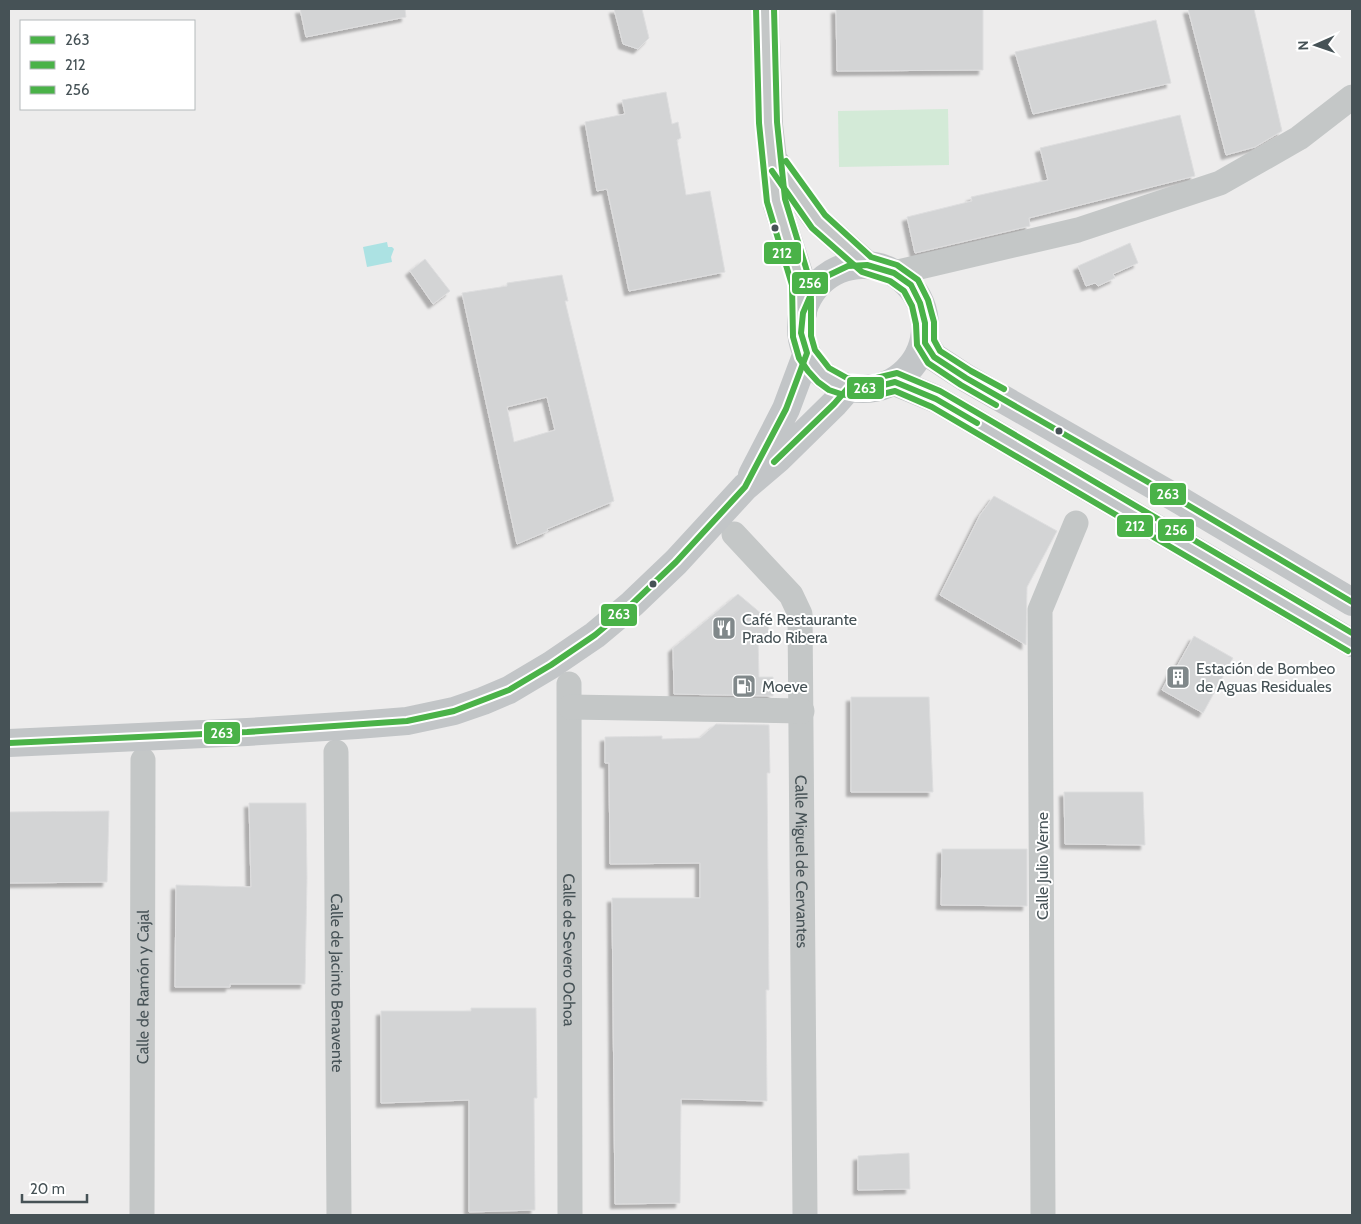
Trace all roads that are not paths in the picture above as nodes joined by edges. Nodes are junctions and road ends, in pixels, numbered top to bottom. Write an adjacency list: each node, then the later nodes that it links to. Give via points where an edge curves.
1 (764, 9): 3 (street, via 768,125)
2 (1352, 97): 5 (street, via 1299,138 1220,183 1078,230)
3 (773, 159): 4 (street, via 818,221); 6 (street, via 777,205 802,283)
4 (867, 265): 5 (main road); 6 (main road, via 848,266 827,276 812,292)
5 (894, 273): 7 (main road, via 911,285 920,304)
6 (802, 313): 8 (main road, via 801,333)
7 (925, 343): 9 (main road, via 914,366); 14 (main road, via 934,356 966,378)
8 (806, 353): 10 (main road, via 820,372); 11 (main road, via 786,409)
9 (895, 382): 10 (main road, via 866,390); 15 (main road, via 936,399)
10 (848, 388): 11 (main road, via 779,458)
11 (745, 487): 17 (main road, via 676,562 595,635 509,690 454,712 357,725)
12 (1076, 523): 24 (street, Calle Julio Verne, via 1040,610)
13 (734, 534): 16 (street, Calle Miguel de Cervantes, via 791,595 800,614)
14 (1352, 602)
15 (1352, 643)
16 (802, 711): 22 (street, Calle de Severo Ochoa, via 569,695); 23 (street, Calle Miguel de Cervantes)
17 (9, 743)
18 (336, 752): 21 (street, Calle de Jacinto Benavente)
19 (143, 760): 20 (street, Calle de Ramón y Cajal)
20 (142, 1215)
21 (339, 1215)
22 (570, 1215)
23 (805, 1215)
24 (1043, 1215)

